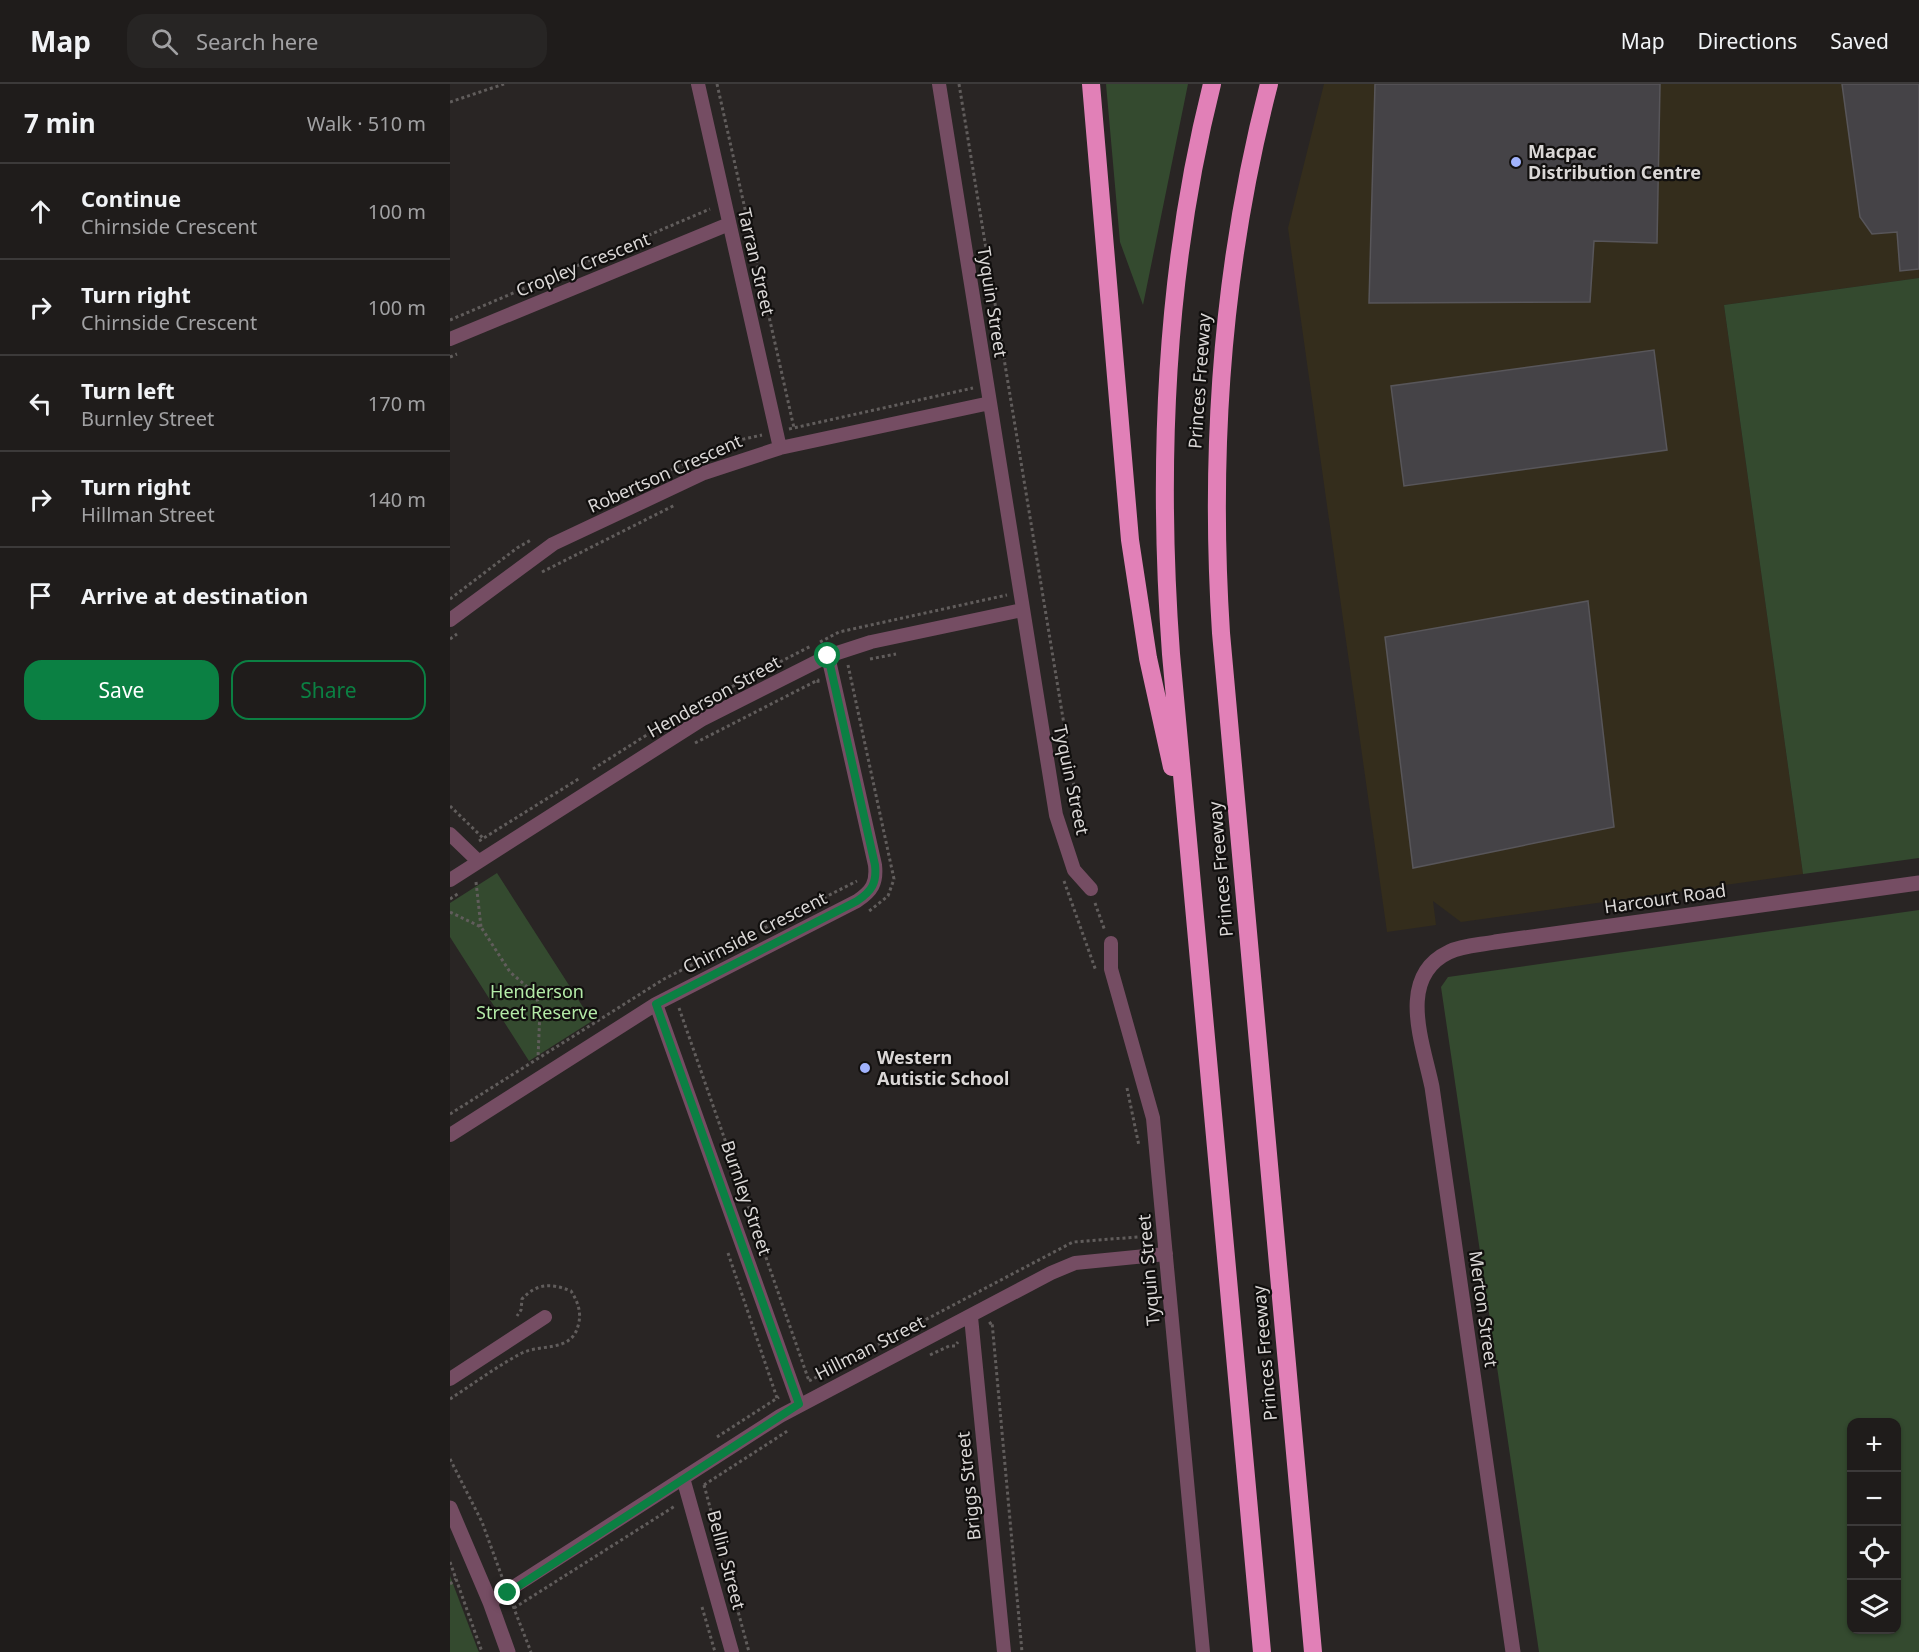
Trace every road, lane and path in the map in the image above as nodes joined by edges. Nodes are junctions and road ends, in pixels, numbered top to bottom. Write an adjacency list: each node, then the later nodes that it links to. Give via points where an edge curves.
1 (504, 84): 9 (path)
2 (698, 84): 10 (street, Tarran Street)
3 (717, 84): 13 (path)
4 (939, 84): 12 (street, Tyquin Street)
5 (959, 84): 27 (path)
6 (1091, 84): 30 (highway, via 1130,540 1148,658)
7 (1212, 84): 30 (highway, Princes Freeway, via 1183,233 1171,328 1165,426 1166,571)
8 (1269, 84): 79 (highway, Princes Freeway, via 1228,292 1216,429 1216,537 1221,633)
9 (450, 102)
10 (729, 224): 11 (street, Cropley Crescent); 14 (street, Tarran Street)
11 (450, 339)
12 (990, 403): 14 (street, Robertson Crescent); 17 (street, Tyquin Street)
13 (794, 428)
14 (780, 448): 18 (street, Robertson Crescent, via 704,473 553,544)
15 (685, 500): 16 (path)
16 (537, 575)
17 (1022, 609): 21 (street, Henderson Street, via 871,642); 37 (street, Tyquin Street, via 1056,815 1074,870)
18 (450, 620)
19 (459, 633): 20 (path)
20 (450, 639)
21 (828, 656): 22 (street, Chirnside Crescent); 31 (street, Henderson Street, via 701,720)
22 (833, 672): 23 (path); 40 (path, via 848,664 893,864 894,879 888,896); 44 (street, Chirnside Crescent, via 875,865 873,888 857,901)
23 (818, 680): 24 (path); 25 (path)
24 (820, 691)
25 (689, 747)
26 (450, 806): 29 (path)
27 (1080, 822)
28 (450, 834): 31 (street)
29 (483, 838)
30 (1189, 844): 78 (highway, Princes Freeway)
31 (478, 861): 33 (street, Henderson Street)
32 (486, 876): 35 (path)
33 (450, 880)
34 (859, 880): 45 (path, via 682,968)
35 (476, 882): 38 (path); 41 (path)
36 (1919, 883): 43 (street, Harcourt Road, via 1485,944 1452,950)
37 (1091, 889): 42 (path)
38 (450, 899)
39 (450, 912): 41 (path)
40 (861, 916)
41 (481, 927): 45 (path, via 510,972 537,999)
42 (1111, 943): 48 (street, Tyquin Street, via 1111,969 1154,1118)
43 (1424, 972): 80 (street, Merton Street, via 1416,1003 1432,1087)
44 (656, 1004): 47 (street, Chirnside Crescent); 56 (street, Burnley Street)
45 (538, 1058): 46 (path)
46 (450, 1114)
47 (450, 1135)
48 (1166, 1254): 50 (street, Hillman Street, via 1075,1263); 77 (street, Tyquin Street)
49 (544, 1317): 55 (street)
50 (971, 1317): 53 (street, Briggs Street); 56 (street, Hillman Street)
51 (1001, 1317): 52 (path)
52 (992, 1322): 53 (path); 76 (path)
53 (972, 1332): 54 (path, via 955,1346); 75 (street, Briggs Street)
54 (928, 1356)
55 (450, 1379)
56 (799, 1404): 59 (street, Hillman Street)
57 (797, 1425): 60 (path)
58 (450, 1459): 66 (path, via 482,1522)
59 (683, 1478): 66 (street, Hillman Street); 74 (street, Bellin Street)
60 (704, 1485)
61 (450, 1508): 67 (street)
62 (677, 1515): 69 (path, via 674,1503)
63 (450, 1562): 64 (path)
64 (456, 1579): 65 (path); 70 (path)
65 (450, 1584)
66 (508, 1593): 67 (street, Hillman Street); 69 (path)
67 (490, 1602): 71 (street)
68 (701, 1603): 73 (path)
69 (514, 1608): 72 (path)
70 (482, 1652)
71 (508, 1652)
72 (531, 1652)
73 (715, 1652)
74 (732, 1652)
75 (1004, 1652)
76 (1022, 1652)
77 (1203, 1652)
78 (1262, 1652)
79 (1313, 1652)
80 (1513, 1652)

